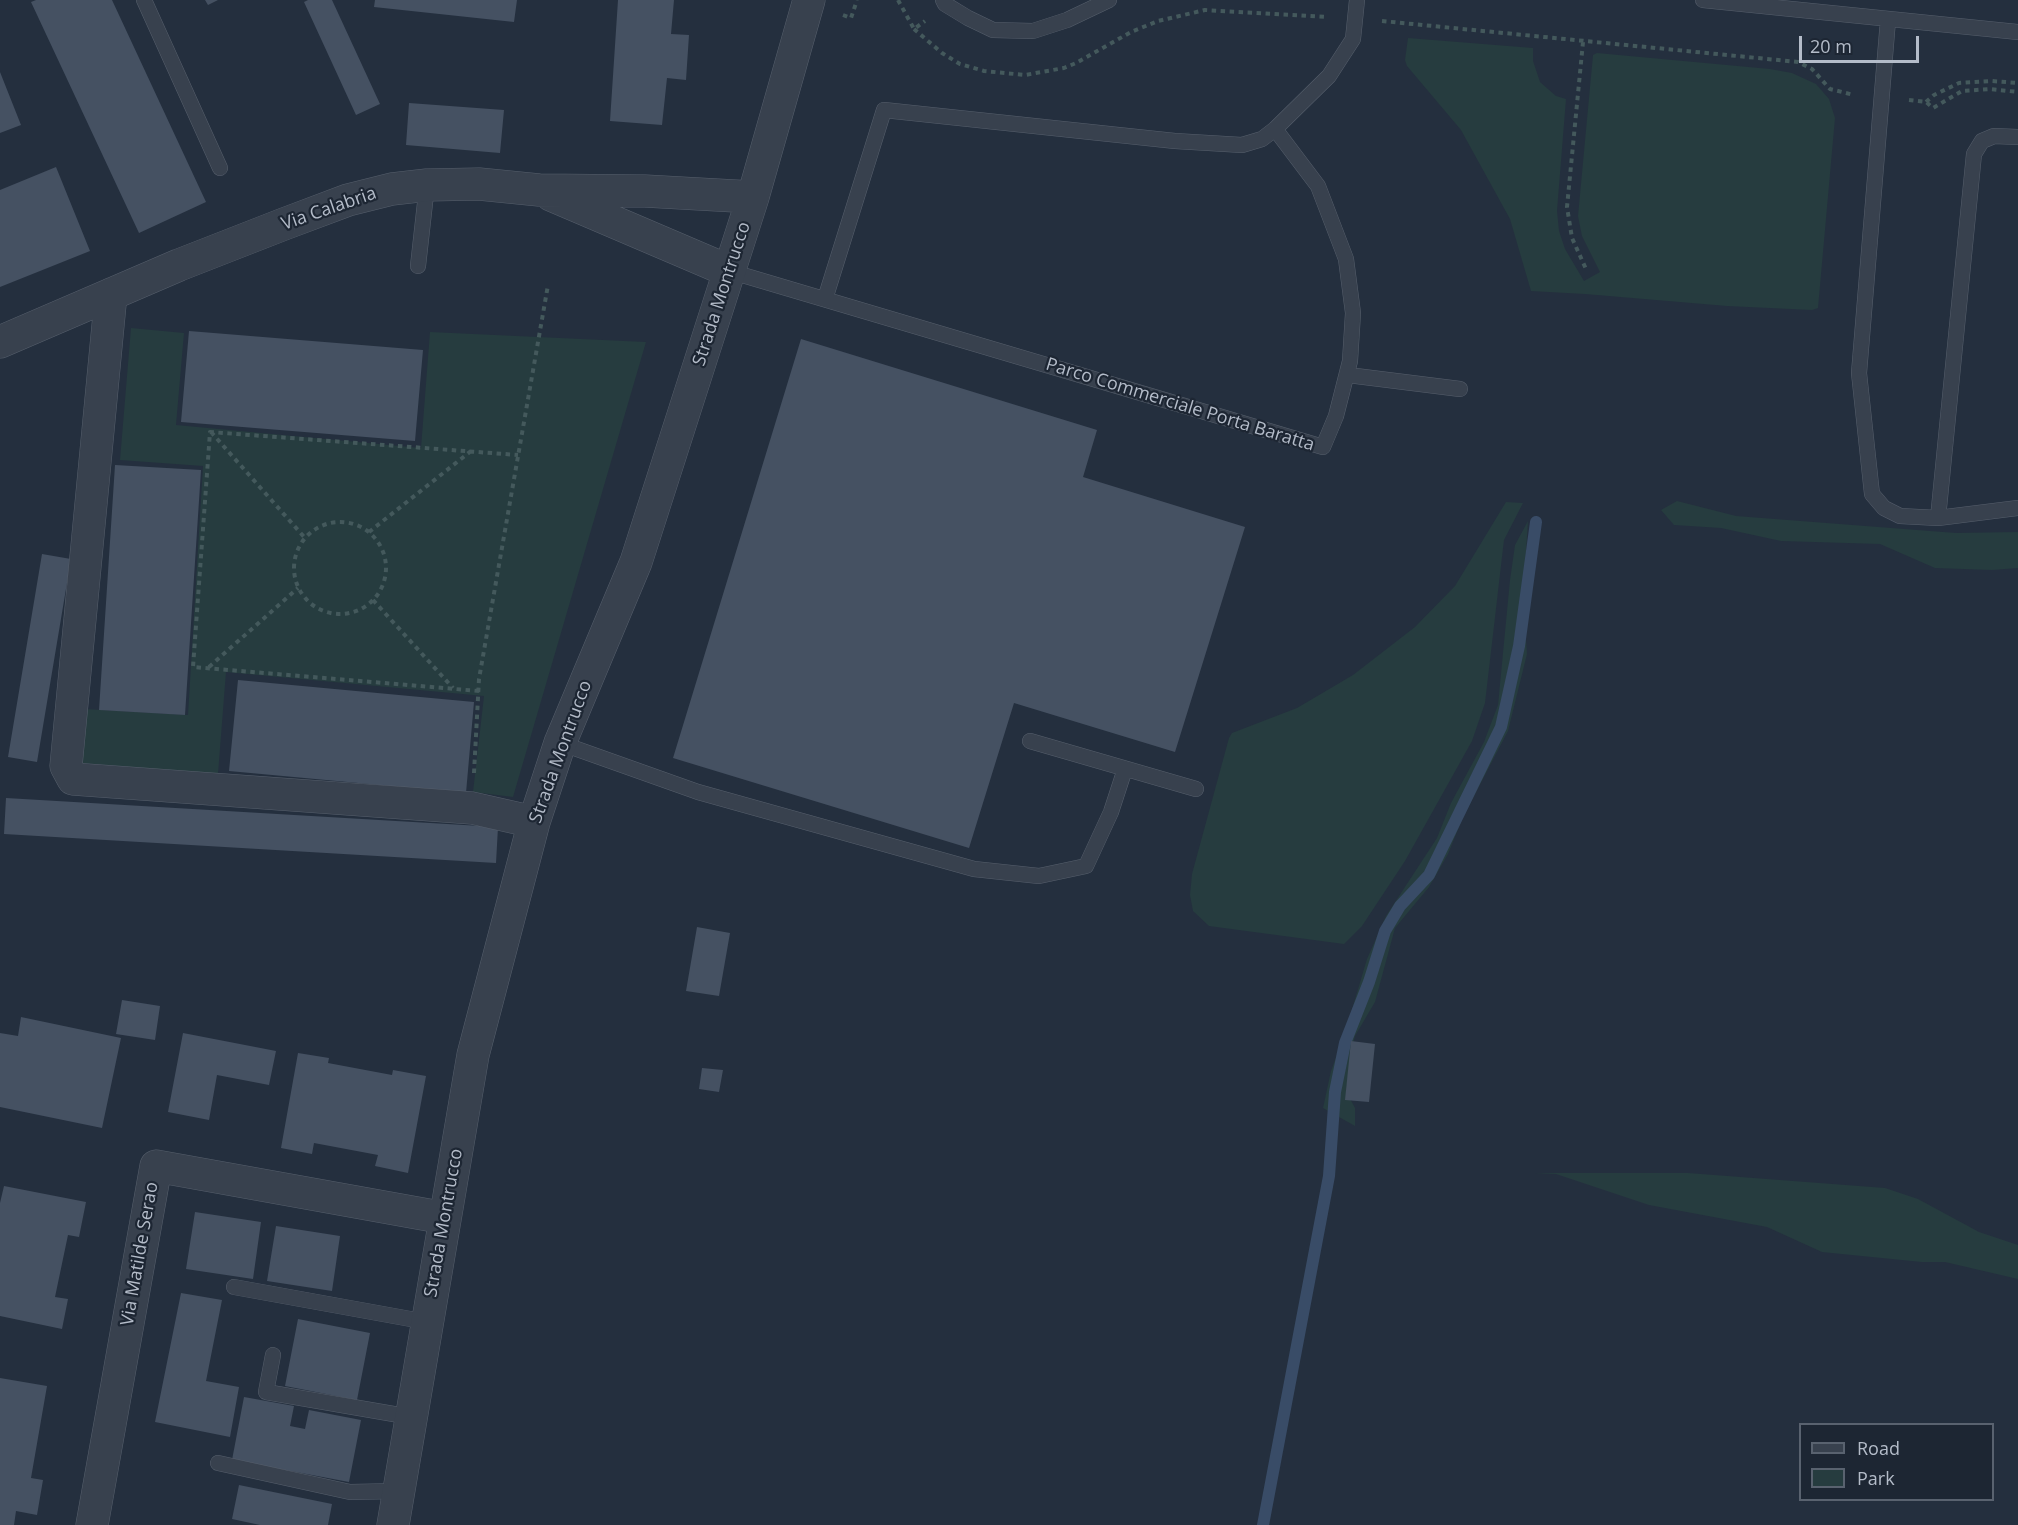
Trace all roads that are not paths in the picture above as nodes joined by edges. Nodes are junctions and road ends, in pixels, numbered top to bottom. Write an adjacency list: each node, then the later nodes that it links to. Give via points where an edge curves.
1 (144, 0): 11 (lane)
2 (810, 0): 14 (street, Strada Montrucco)
3 (943, 0): 4 (lane, via 993,30 1033,31)
4 (1109, 0)
5 (1357, 0): 9 (lane, via 1353,39 1329,76)
6 (1703, 0): 7 (lane)
7 (1888, 21): 8 (lane); 23 (lane, via 1859,373 1865,440 1872,494 1884,508 1900,516)
8 (2018, 32)
9 (1275, 129): 18 (lane, via 1262,139 1242,145 884,110); 20 (lane, Parco Commerciale Porta Baratta, via 1318,186 1346,259 1353,313)
10 (2018, 137): 23 (lane, via 1994,136 1982,141 1974,154)
11 (220, 168)
12 (427, 185): 13 (street, Via Calabria, via 479,184); 15 (lane); 17 (street, Via Calabria, via 348,200)
13 (539, 190): 14 (street, Via Calabria); 16 (street)
14 (753, 197): 16 (street, Strada Montrucco)
15 (418, 266)
16 (729, 271): 18 (lane, Parco Commerciale Porta Baratta); 25 (street, Strada Montrucco, via 636,562)
17 (111, 294): 19 (street, Via Calabria); 28 (street, via 66,766 73,779 472,808)
18 (825, 299): 20 (lane, Parco Commerciale Porta Baratta, via 1323,447)
19 (0, 342)
20 (1348, 375): 21 (lane)
21 (1460, 389)
22 (2018, 508): 23 (lane)
23 (1938, 518)
24 (1030, 741): 26 (lane)
25 (560, 743): 26 (lane, via 698,792 974,869 1039,876 1086,866 1111,812); 28 (street, Strada Montrucco)
26 (1125, 769): 27 (lane)
27 (1196, 789)
28 (534, 822): 29 (street, Strada Montrucco, via 472,1055)
29 (445, 1218): 31 (street, Strada Montrucco); 36 (street, Via Matilde Serao, via 156,1166)
30 (234, 1287): 31 (lane)
31 (427, 1322): 33 (street, Strada Montrucco)
32 (273, 1355): 33 (lane, via 266,1392)
33 (411, 1417): 35 (street, Strada Montrucco)
34 (218, 1463): 35 (lane, via 350,1492)
35 (399, 1491): 37 (street, Strada Montrucco)
36 (92, 1525)
37 (393, 1525)

